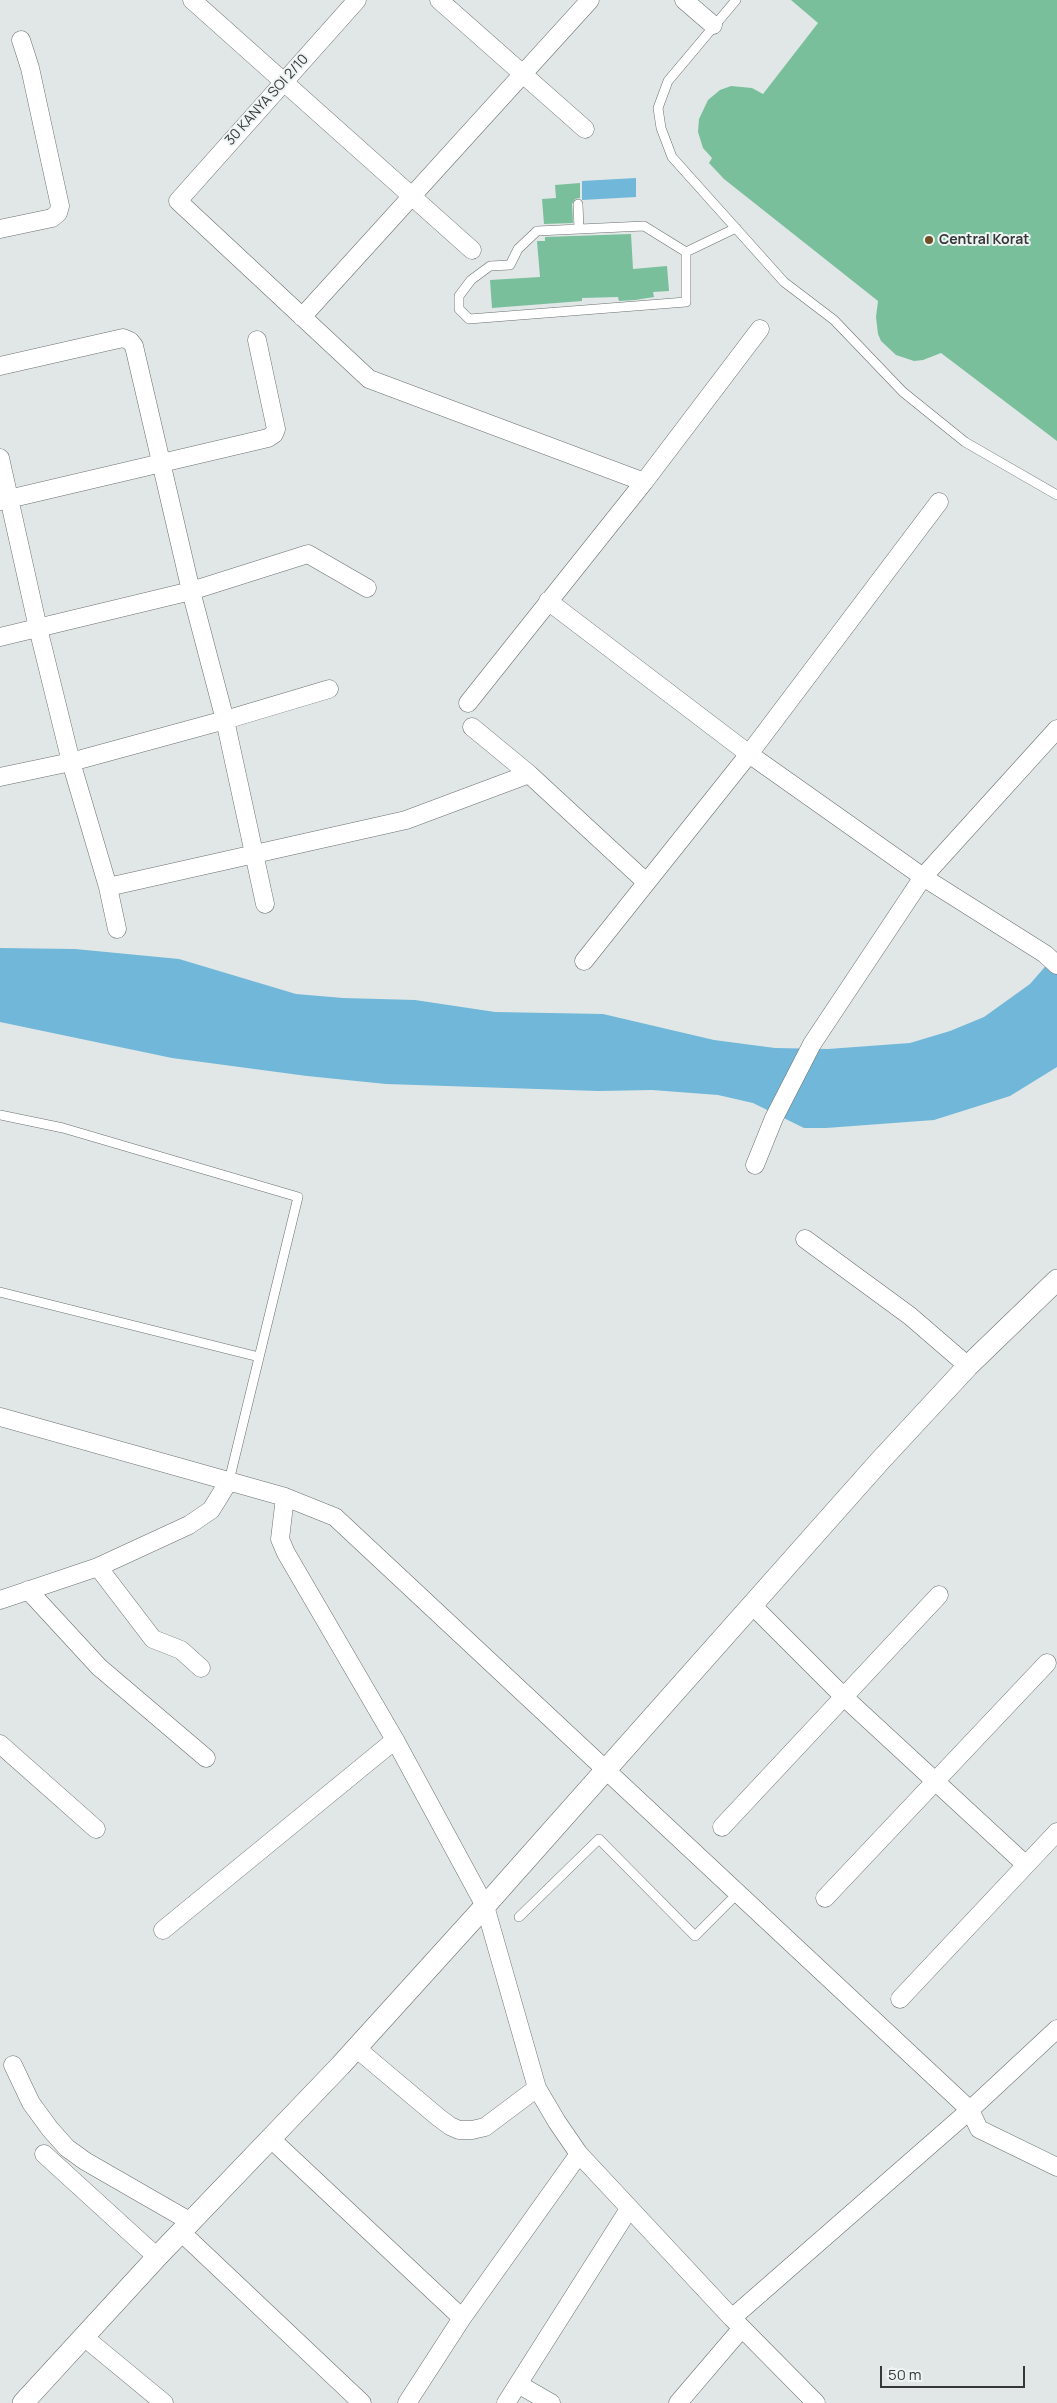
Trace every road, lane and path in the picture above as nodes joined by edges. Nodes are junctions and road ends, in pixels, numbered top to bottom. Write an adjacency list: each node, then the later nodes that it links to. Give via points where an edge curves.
1 (192, 0): 10 (street)
2 (357, 0): 10 (street, 30 KANYA SOI 2/10)
3 (439, 0): 9 (street)
4 (590, 0): 9 (street)
5 (684, 0): 7 (street)
6 (736, 0): 7 (lane)
7 (713, 25): 14 (lane, via 668,81 658,108 661,128 672,157)
8 (21, 40): 15 (street, via 60,206 52,218)
9 (523, 74): 11 (street); 12 (street)
10 (284, 82): 12 (street); 19 (street, 30 KANYA SOI 2/10, via 178,201)
11 (586, 129)
12 (411, 196): 17 (street); 19 (street)
13 (578, 204): 16 (lane)
14 (736, 228): 18 (lane); 26 (lane, via 784,282 834,320 903,392 965,442)
15 (0, 229)
16 (579, 229): 18 (lane, via 644,226); 18 (lane, via 537,230 518,249 510,265 490,266 471,280 459,296 459,309 469,319 686,302)
17 (472, 250)
18 (686, 252)
19 (302, 317): 25 (street, via 369,379)
20 (760, 329): 25 (street)
21 (257, 340): 24 (street, via 276,429 274,434)
22 (0, 366): 24 (street, via 123,338 130,340)
23 (0, 458): 27 (street)
24 (160, 464): 27 (street); 30 (street)
25 (644, 482): 31 (street)
26 (1057, 495)
27 (4, 500): 32 (street)
28 (939, 502): 39 (street)
29 (367, 588): 30 (street, via 308,554)
30 (191, 592): 32 (street); 36 (street)
31 (548, 601): 35 (street); 39 (street)
32 (38, 628): 33 (street); 40 (street)
33 (0, 637)
34 (329, 689): 36 (street)
35 (468, 703)
36 (225, 720): 40 (street); 43 (street)
37 (472, 728): 41 (street)
38 (1057, 729): 44 (street)
39 (749, 754): 44 (street); 45 (street)
40 (71, 762): 42 (street); 46 (street)
41 (529, 774): 43 (street, via 406,820); 45 (street)
42 (0, 777)
43 (256, 854): 46 (street); 47 (street)
44 (923, 877): 49 (street); 52 (street, via 812,1044 774,1118)
45 (646, 882): 50 (street)
46 (108, 887): 48 (street)
47 (265, 904)
48 (117, 929)
49 (1051, 960)
50 (584, 961)
51 (0, 1116): 56 (lane, via 63,1128 298,1197)
52 (755, 1165)
53 (805, 1239): 57 (street, via 910,1316)
54 (1057, 1280): 57 (street)
55 (0, 1292): 56 (lane)
56 (259, 1357): 59 (lane)
57 (968, 1366): 65 (street)
58 (0, 1417): 59 (street)
59 (229, 1481): 60 (street); 61 (street, via 211,1510 189,1526)
60 (285, 1497): 69 (street, via 280,1539 286,1554); 72 (street, via 335,1517)
61 (98, 1567): 62 (street); 67 (street, via 153,1639 181,1650)
62 (28, 1590): 64 (street); 71 (street, via 99,1667)
63 (939, 1595): 68 (street)
64 (0, 1600)
65 (752, 1605): 68 (street); 72 (street)
66 (1047, 1664): 73 (street)
67 (201, 1668)
68 (844, 1697): 73 (street); 74 (street)
69 (395, 1740): 80 (street); 82 (street)
70 (0, 1744): 75 (street)
71 (206, 1758)
72 (605, 1769): 78 (street); 80 (street)
73 (936, 1781): 77 (street); 79 (street)
74 (722, 1827)
75 (96, 1829)
76 (1057, 1832): 77 (street)
77 (1026, 1865): 83 (street)
78 (738, 1893): 81 (lane, via 695,1936 599,1839); 88 (street)
79 (825, 1898)
80 (485, 1906): 85 (street); 87 (street)
81 (519, 1916)
82 (163, 1930)
83 (900, 1999)
84 (1054, 2036): 88 (street)
85 (356, 2048): 87 (street, via 438,2117 460,2130 484,2127); 89 (street)
86 (13, 2065): 94 (street, via 31,2103 67,2148)
87 (537, 2088): 91 (street)
88 (970, 2110): 92 (street, via 978,2128); 97 (street)
89 (270, 2138): 94 (street); 96 (street)
90 (44, 2154): 95 (street)
91 (580, 2154): 93 (street); 96 (street)
92 (1057, 2167)
93 (629, 2208): 97 (street); 99 (street)
94 (186, 2227): 95 (street); 102 (street)
95 (157, 2258): 98 (street)
96 (462, 2318): 103 (street)
97 (737, 2323): 106 (street); 107 (street)
98 (84, 2337): 100 (street); 101 (street)
99 (518, 2384): 104 (street); 105 (street)
100 (22, 2403)
101 (164, 2403)
102 (362, 2403)
103 (407, 2403)
104 (506, 2403)
105 (551, 2403)
106 (678, 2403)
107 (816, 2403)

